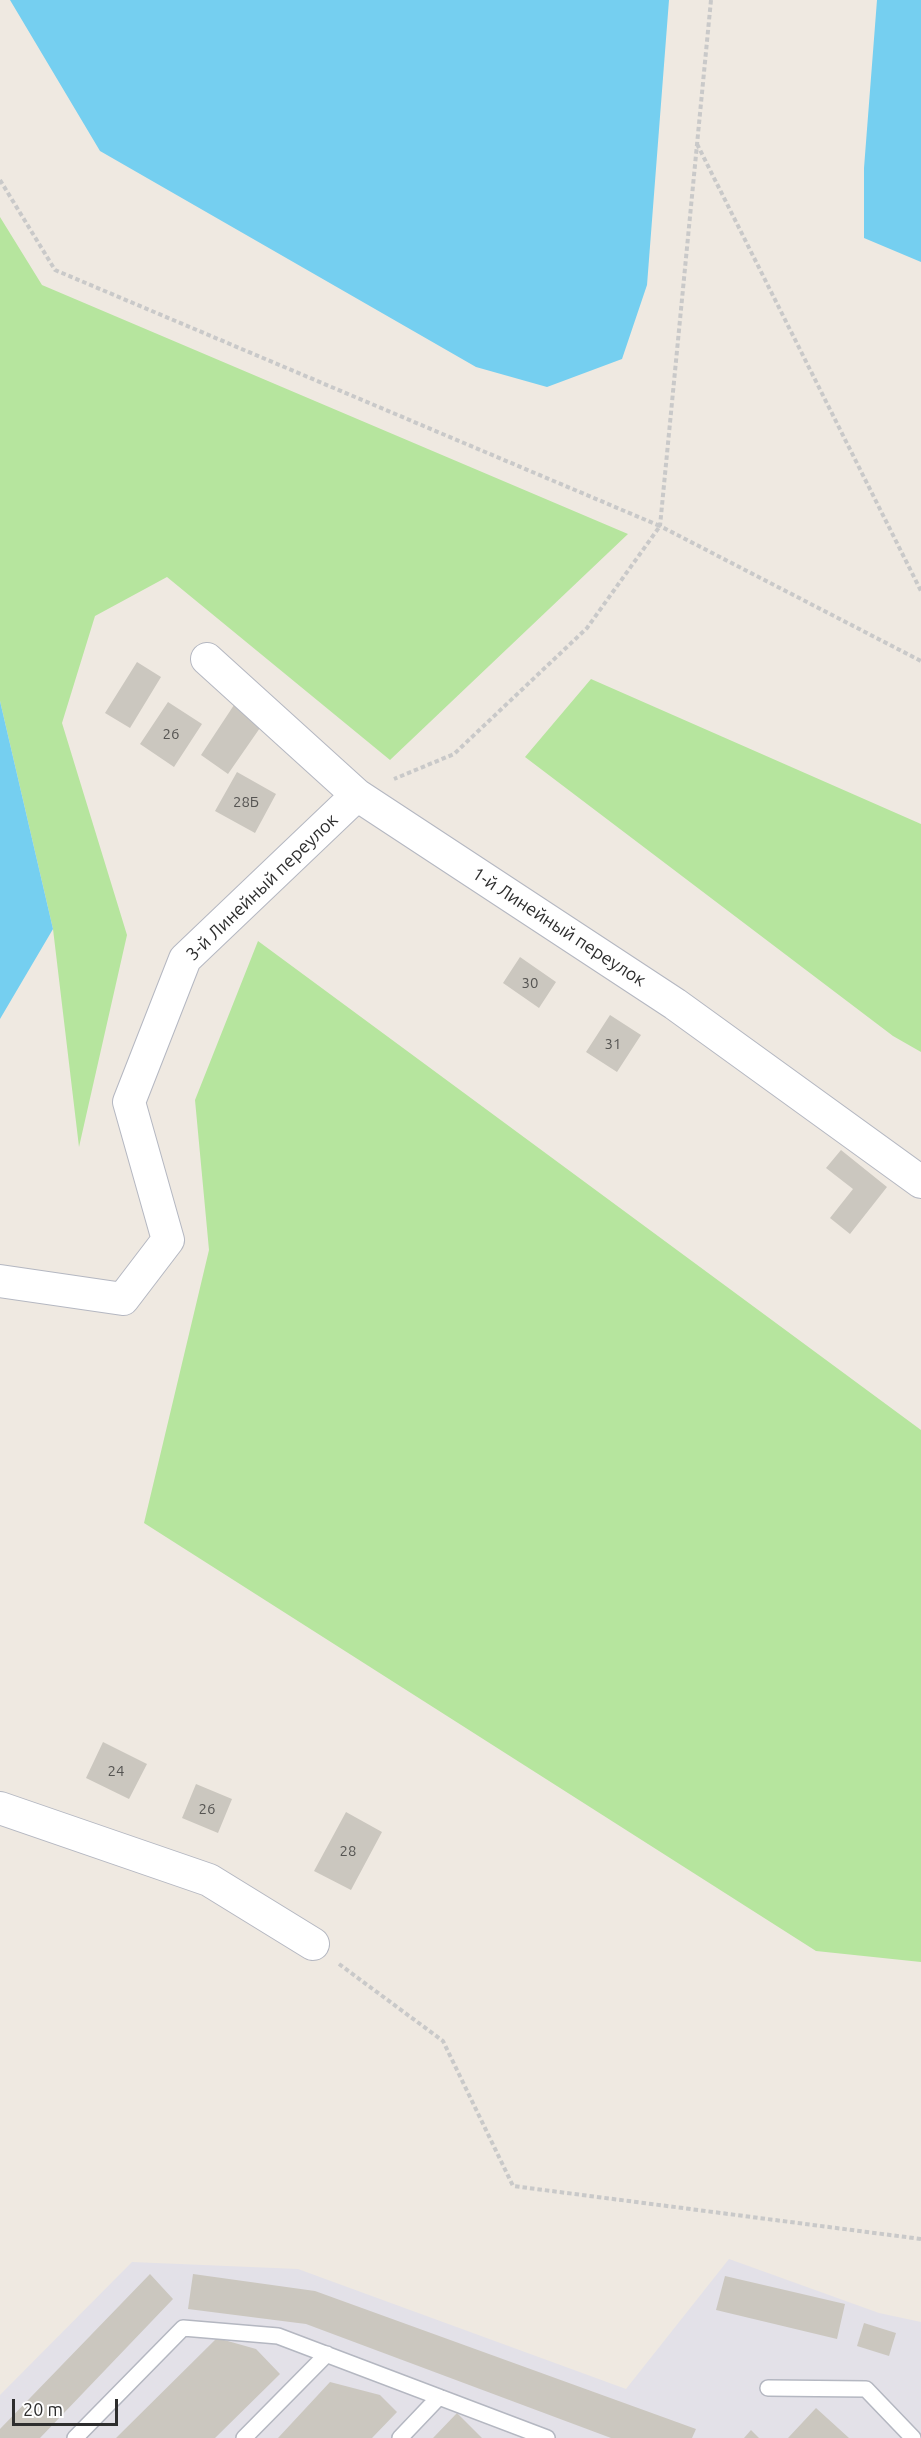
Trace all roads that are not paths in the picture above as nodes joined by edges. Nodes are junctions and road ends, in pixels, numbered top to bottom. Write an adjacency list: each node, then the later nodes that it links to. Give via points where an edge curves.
1 (207, 659): 2 (street, 1-й Линейный переулок)
2 (357, 795): 3 (street, 1-й Линейный переулок, via 675,1004); 4 (street, 3-й Линейный переулок, via 185,959 129,1102 168,1240 123,1299)
3 (921, 1182)
4 (0, 1281)
5 (0, 1808): 6 (street, via 209,1880)
6 (313, 1944)
7 (327, 2354): 9 (lane); 10 (lane, via 278,2336 183,2328); 11 (lane)
8 (768, 2388): 14 (lane, via 866,2389)
9 (439, 2397): 12 (lane); 13 (lane)
10 (75, 2438)
11 (244, 2438)
12 (400, 2438)
13 (547, 2438)
14 (913, 2438)

